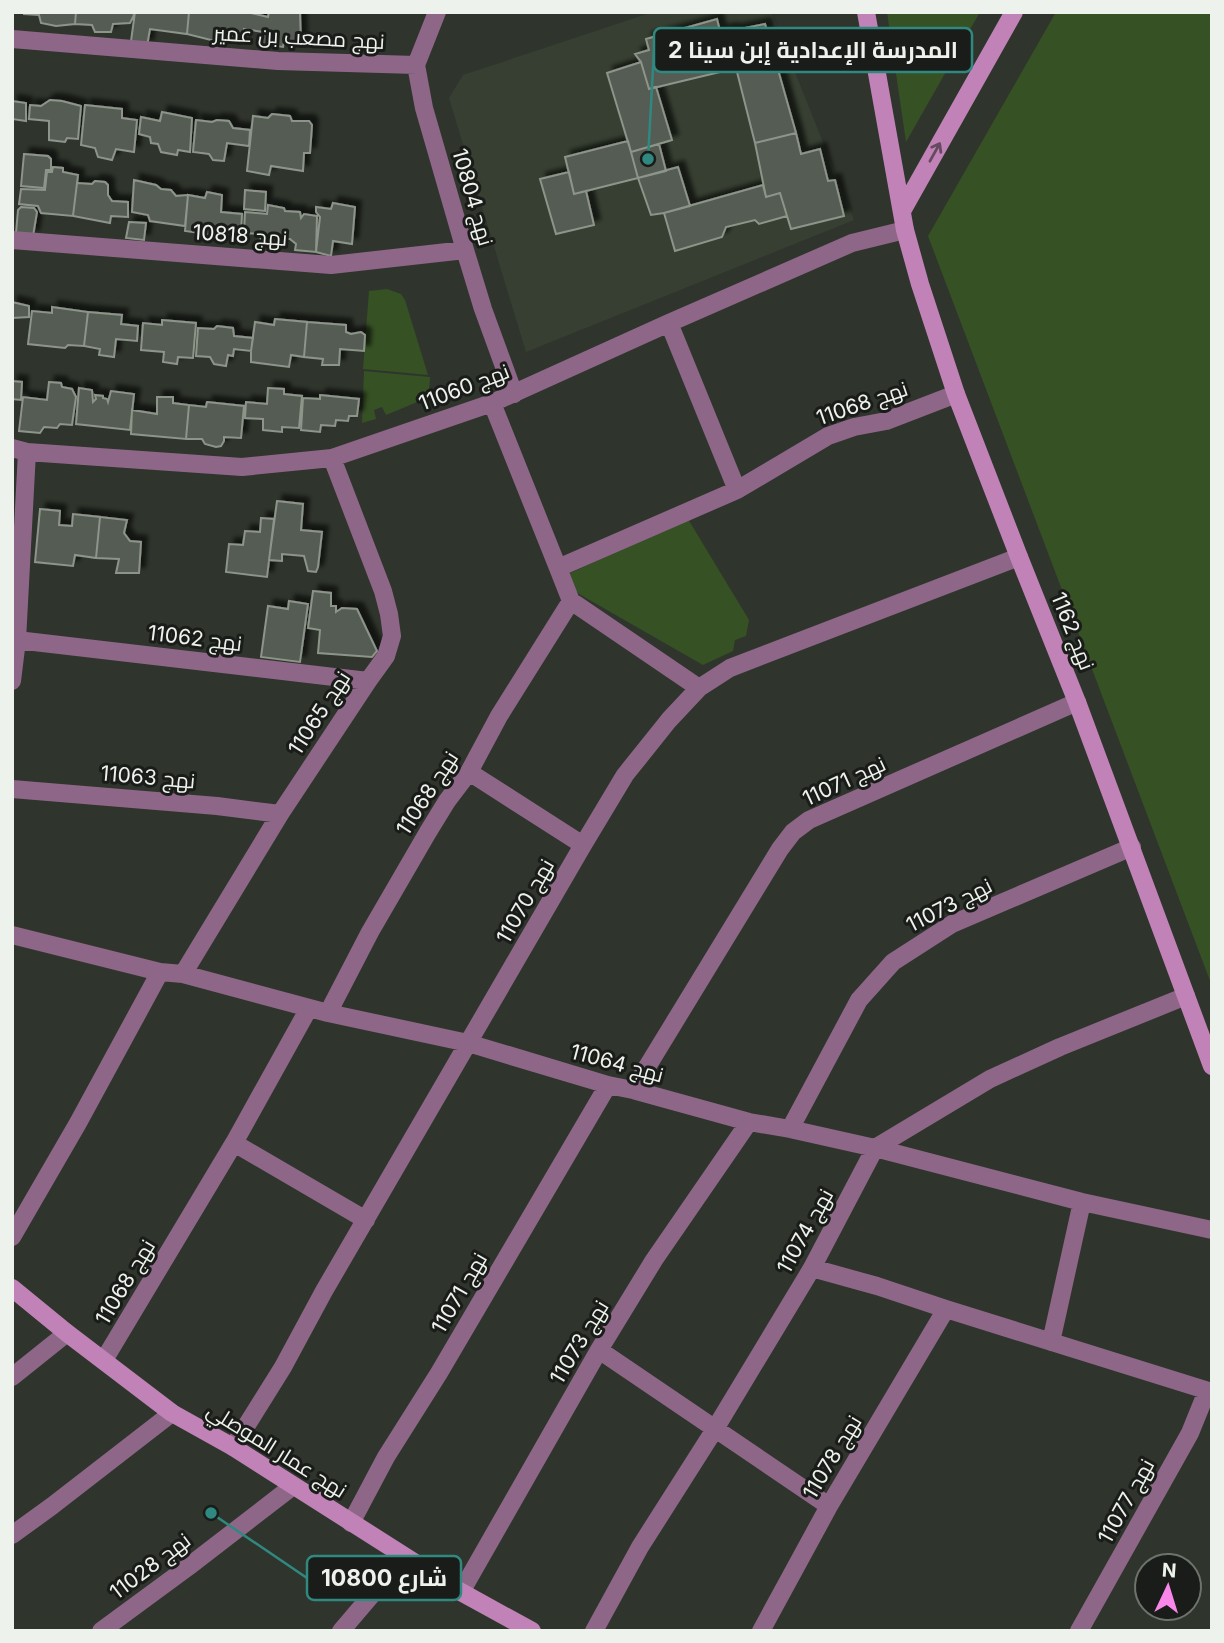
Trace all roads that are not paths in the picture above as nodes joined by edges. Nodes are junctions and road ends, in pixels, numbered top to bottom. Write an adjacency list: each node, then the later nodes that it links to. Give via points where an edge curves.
1 (437, 12): 5 (street)
2 (866, 12): 6 (street, نهج 1162)
3 (1014, 12): 6 (street, one-way to 3)
4 (12, 39): 5 (street, نهج مصعب بن عمير, via 278,61)
5 (416, 65): 9 (street, نهج 10804)
6 (902, 211): 7 (street, نهج 1162)
7 (905, 230): 10 (street, نهج 11060, via 852,243); 12 (street, نهج 1162)
8 (12, 240): 9 (street, نهج 10818, via 331,265)
9 (465, 250): 11 (street, نهج 10804)
10 (669, 323): 11 (street, نهج 11060); 16 (street)
11 (514, 394): 13 (street, نهج 11060)
12 (956, 394): 16 (street, نهج 11068, via 886,421 828,436); 17 (street, نهج 1162)
13 (492, 403): 15 (street, نهج 11060); 18 (street)
14 (20, 450): 15 (street, نهج 11060, via 242,467); 20 (street)
15 (332, 458): 22 (street, نهج 11065, via 389,614 392,636 386,656)
16 (737, 490): 18 (street, نهج 11068)
17 (1019, 557): 23 (street, نهج 11070, via 730,668); 24 (street, نهج 1162)
18 (558, 569): 19 (street)
19 (571, 601): 23 (street); 25 (street, نهج 11068)
20 (17, 640): 21 (street); 22 (street, نهج 11062)
21 (12, 681)
22 (368, 681): 27 (street, نهج 11065)
23 (699, 688): 28 (street, نهج 11070, via 625,775)
24 (1077, 702): 29 (street, نهج 1162); 39 (street, نهج 11071, via 809,820 793,832)
25 (469, 772): 28 (street); 35 (street, نهج 11068, via 421,843)
26 (12, 789): 27 (street, نهج 11063)
27 (280, 814): 32 (street, نهج 11065)
28 (583, 845): 36 (street, نهج 11070)
29 (1132, 846): 33 (street, نهج 1162); 41 (street, نهج 11073, via 952,924 893,962 859,1000)
30 (12, 935): 31 (street, نهج 11064)
31 (160, 972): 32 (street, نهج 11064); 47 (street)
32 (183, 974): 34 (street, نهج 11064)
33 (1186, 996): 37 (street, نهج 1162); 43 (street, via 990,1079)
34 (309, 1008): 35 (street, نهج 11064); 42 (street, نهج 11068)
35 (328, 1013): 36 (street, نهج 11064)
36 (468, 1043): 38 (street, نهج 11064); 45 (street, نهج 11070)
37 (1212, 1066)
38 (608, 1085): 39 (street, نهج 11064); 62 (street, نهج 11071)
39 (633, 1090): 40 (street, نهج 11064)
40 (749, 1122): 41 (street, نهج 11064); 53 (street, نهج 11073, via 654,1260)
41 (790, 1129): 43 (street, نهج 11064)
42 (234, 1143): 45 (street); 54 (street, نهج 11068)
43 (875, 1148): 44 (street, نهج 11064); 48 (street, نهج 11074)
44 (1082, 1202): 46 (street, نهج 11064); 52 (street)
45 (366, 1220): 59 (street, نهج 11070)
46 (1212, 1230)
47 (12, 1237)
48 (812, 1268): 50 (street); 58 (street, نهج 11074)
49 (12, 1288): 51 (street, نهج عمار الموصلي)
50 (946, 1309): 52 (street); 61 (street, نهج 11078)
51 (67, 1333): 54 (street, نهج عمار الموصلي); 55 (street)
52 (1051, 1342): 56 (street)
53 (599, 1350): 58 (street); 65 (street, نهج 11073)
54 (104, 1360): 57 (street, نهج عمار الموصلي)
55 (12, 1377)
56 (1210, 1391): 71 (street, نهج 11077)
57 (172, 1413): 59 (street, نهج عمار الموصلي); 63 (street)
58 (715, 1429): 61 (street); 69 (street, نهج 11074, via 640,1547)
59 (233, 1447): 60 (street, نهج عمار الموصلي)
60 (293, 1486): 62 (street, نهج عمار الموصلي); 66 (street, نهج 11028)
61 (828, 1506): 70 (street, نهج 11078)
62 (351, 1523): 64 (street, نهج عمار الموصلي)
63 (12, 1535)
64 (404, 1558): 65 (street, نهج عمار الموصلي); 67 (street)
65 (461, 1592): 68 (street, نهج عمار الموصلي)
66 (101, 1631)
67 (341, 1631)
68 (531, 1631)
69 (594, 1631)
70 (761, 1631)
71 (1079, 1631)

